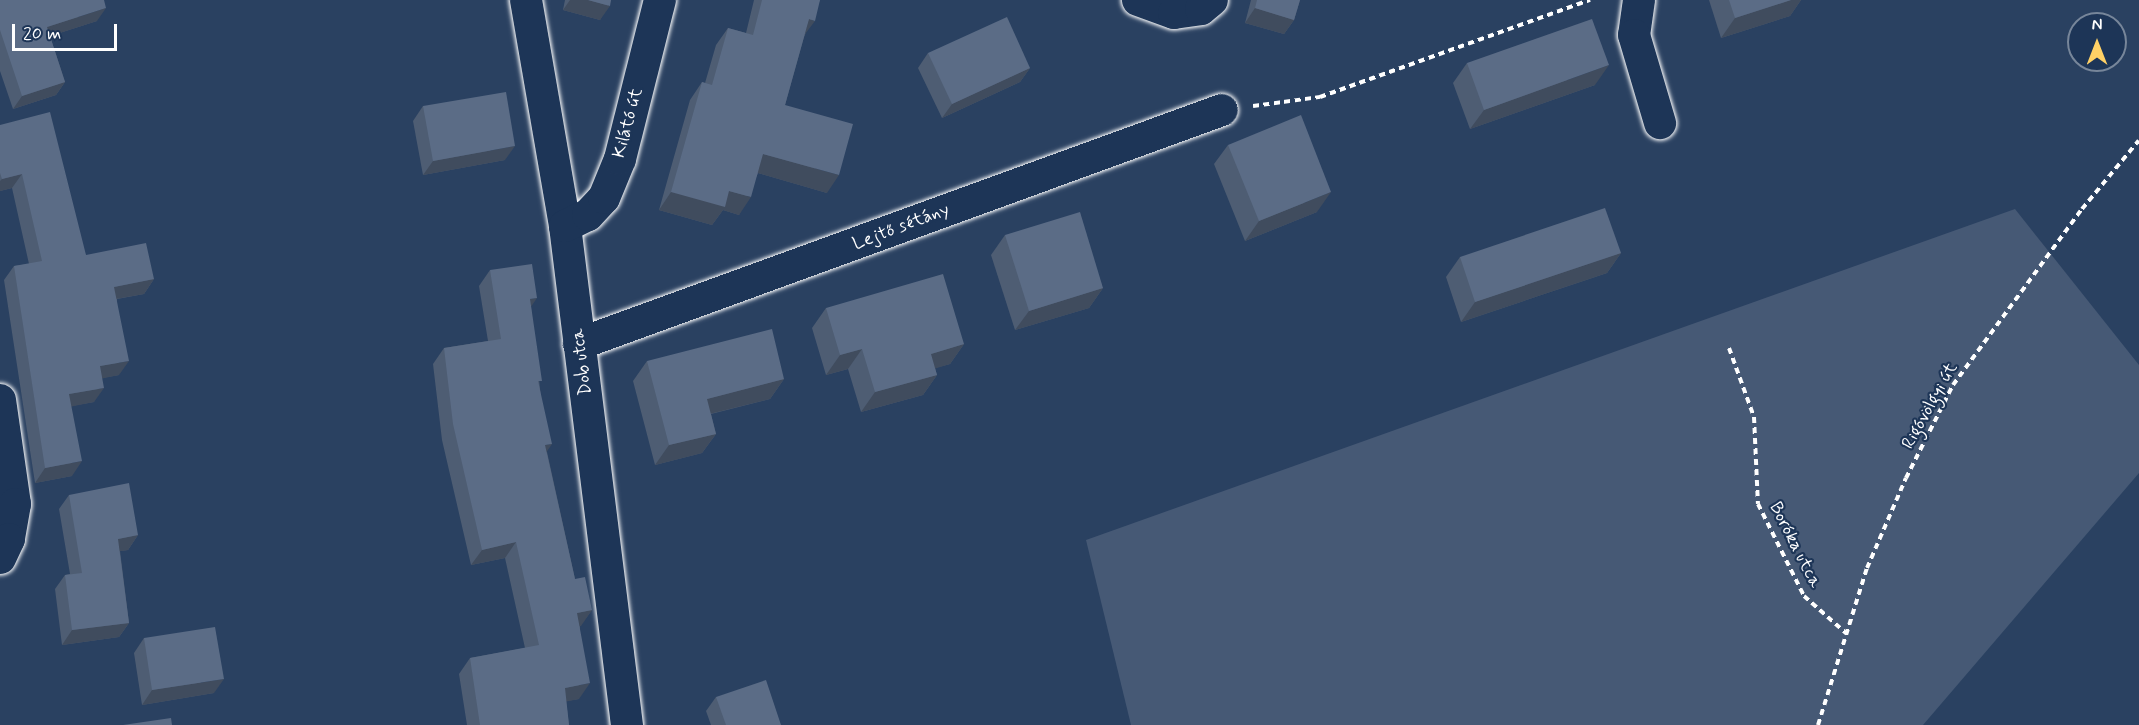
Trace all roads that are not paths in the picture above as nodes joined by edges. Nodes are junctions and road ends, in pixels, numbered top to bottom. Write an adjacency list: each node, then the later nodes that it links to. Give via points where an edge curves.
1 (526, 0): 8 (street, Dob utca)
2 (660, 0): 8 (street, Kilátó út, via 620,159 604,198 588,215)
3 (1138, 0): 4 (street, via 1174,13 1201,9)
4 (1212, 0)
5 (1639, 0): 7 (street, via 1634,35)
6 (1222, 110): 9 (street, Lejtő sétány)
7 (1660, 123)
8 (565, 226): 9 (street, Dob utca)
9 (579, 344): 12 (street, Dob utca)
10 (0, 400): 11 (street, via 15,504 9,539)
11 (0, 558)
12 (627, 725)

